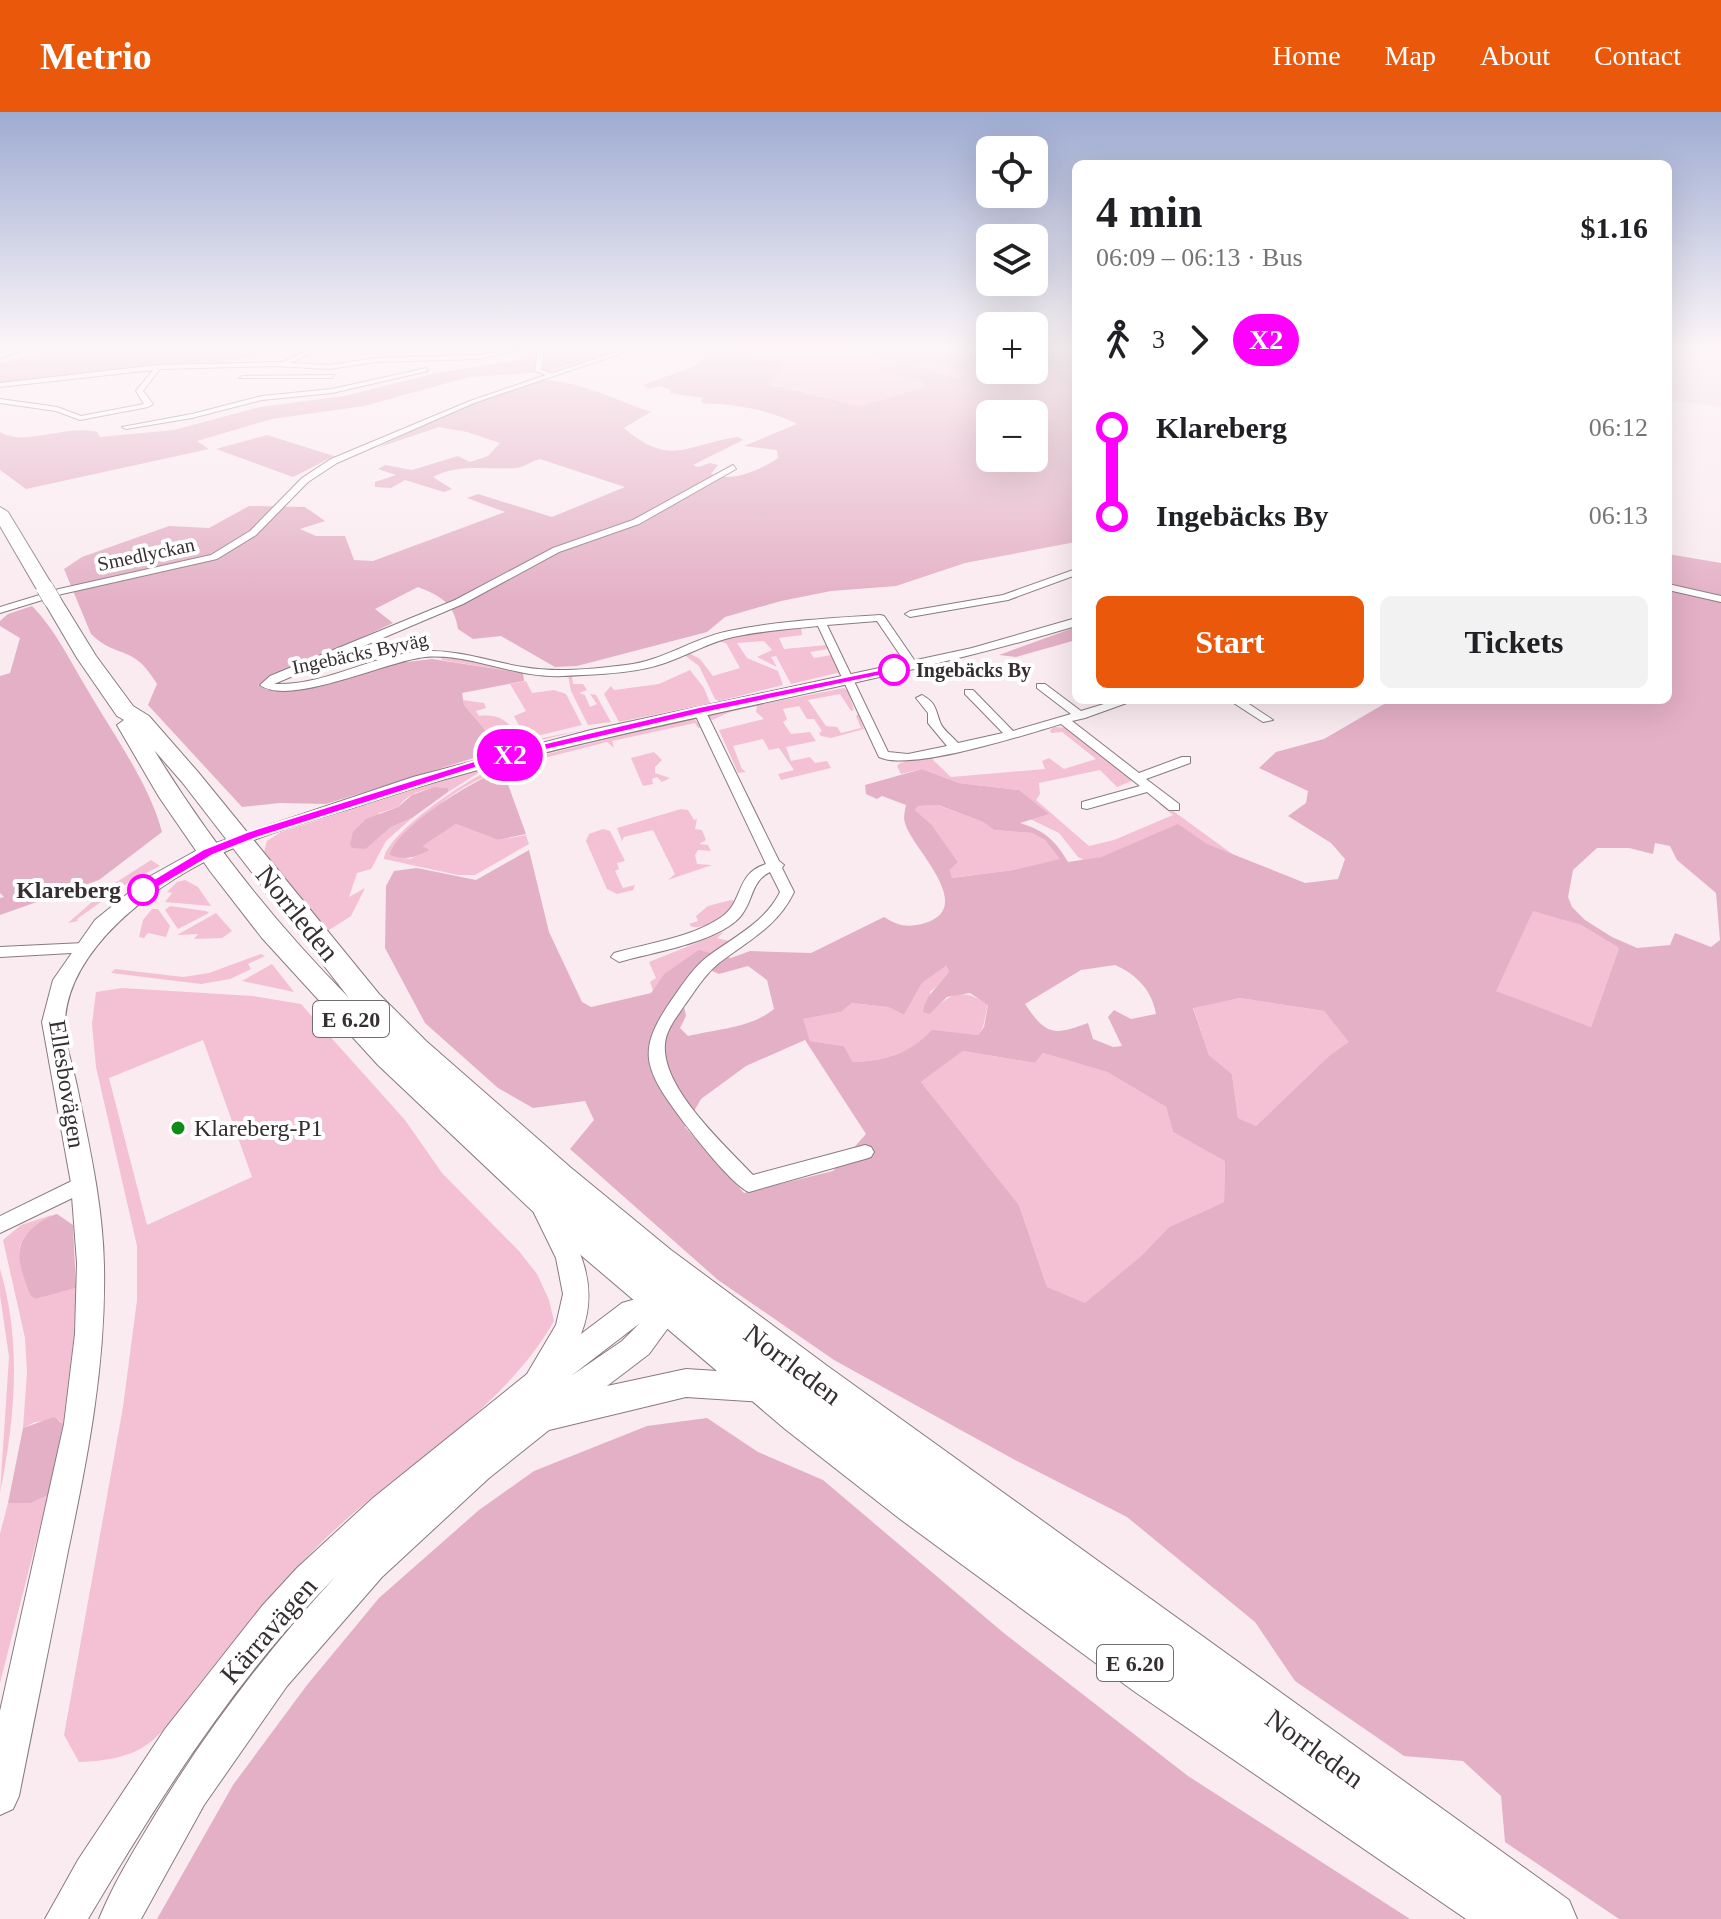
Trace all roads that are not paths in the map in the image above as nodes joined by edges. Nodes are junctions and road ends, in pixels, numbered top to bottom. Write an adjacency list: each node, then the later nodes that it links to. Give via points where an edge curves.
1 (398, 433): 7 (street, Smedlyckan, via 327,465 253,533 214,557)
2 (733, 467): 9 (street, Ingebäcks Byväg, via 636,522 556,550 441,609 338,649 266,685 319,683 393,660 433,654 525,671 628,668 739,632)
3 (0, 512): 19 (highway, Norrleden / E 6.20, via 78,646)
4 (1072, 574): 8 (street, via 1020,595)
5 (1672, 588): 6 (street)
6 (1721, 599)
7 (0, 610)
8 (910, 614)
9 (821, 622): 11 (street, via 880,618); 12 (street)
10 (1072, 623): 11 (main road, Ellesbovägen)
11 (913, 666): 12 (main road, Ellesbovägen)
12 (849, 679): 18 (main road, Ellesbovägen); 24 (street, via 886,757)
13 (1041, 686): 20 (street)
14 (969, 692): 23 (street)
15 (922, 698): 24 (street)
16 (1117, 704): 20 (street)
17 (1241, 704): 21 (street)
18 (699, 710): 30 (main road, Ellesbovägen, via 491,760); 32 (street)
19 (125, 711): 30 (highway, Norrleden / E 6.20, via 151,732); 31 (highway, Norrleden / E 6.20, via 153,770)
20 (1081, 716): 22 (street)
21 (1267, 720)
22 (1065, 721): 23 (street); 26 (street)
23 (1011, 735): 24 (street)
24 (956, 749)
25 (1186, 760): 26 (street)
26 (1136, 778): 27 (street)
27 (1148, 788): 28 (street); 29 (street)
28 (1087, 805)
29 (1174, 807)
30 (239, 840): 31 (main road, Ellesbovägen); 40 (highway, Norrleden / E 6.20, via 369,1002 415,1049)
31 (208, 852): 33 (main road, Ellesbovägen, via 128,902); 38 (highway, Norrleden / E 6.20, via 350,1017)
32 (777, 865): 35 (street, via 750,876 740,907 724,922); 36 (street, via 787,889 785,899 755,930 701,971 662,1025 658,1061 669,1086 749,1184)
33 (84, 948): 34 (street); 37 (main road, Ellesbovägen, via 64,980 53,1022)
34 (0, 952)
35 (619, 957)
36 (865, 1152)
37 (84, 1183): 39 (street); 45 (main road, Ellesbovägen, via 91,1263 79,1424)
38 (537, 1194): 41 (highway, Norrleden / E 6.20); 44 (main road, Kärravägen, via 569,1252 578,1296)
39 (0, 1225)
40 (658, 1262): 41 (main road, via 667,1292); 42 (highway, Norrleden / E 6.20)
41 (665, 1306): 42 (main road, via 698,1309); 43 (highway, Norrleden / E 6.20); 44 (main road, Kärravägen, via 637,1346)
42 (743, 1327): 49 (highway, Norrleden / E 6.20)
43 (768, 1389): 44 (main road, Kärravägen, via 686,1383); 48 (highway, Norrleden / E 6.20, via 1074,1621 1315,1789)
44 (534, 1405): 46 (main road, Kärravägen, via 387,1508 310,1579 248,1648 186,1730); 47 (main road, Kärravägen, via 345,1589 269,1678 196,1784)
45 (0, 1796)
46 (65, 1919)
47 (119, 1919)
48 (1515, 1919)
49 (1550, 1919)

